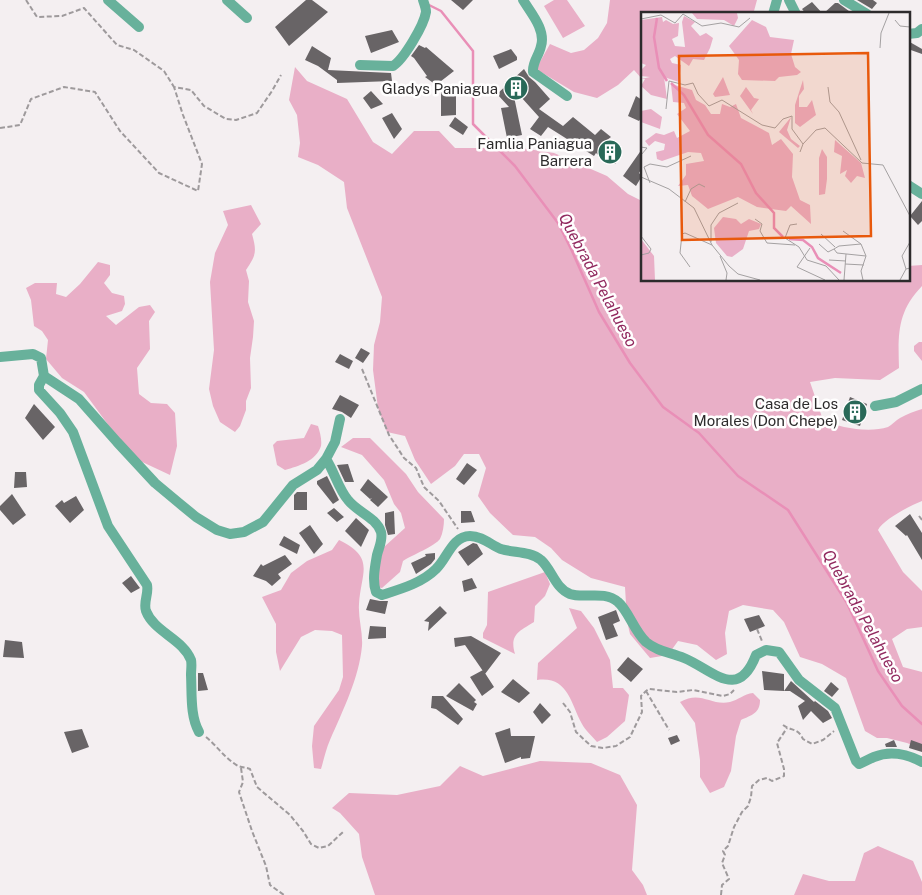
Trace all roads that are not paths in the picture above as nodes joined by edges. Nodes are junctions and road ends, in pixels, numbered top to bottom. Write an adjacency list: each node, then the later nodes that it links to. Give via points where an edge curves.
1 (108, 0): 10 (street)
2 (227, 0): 9 (street)
3 (523, 0): 14 (street, via 540,28 542,38 534,72)
4 (789, 0): 7 (street)
5 (844, 0): 8 (street)
6 (424, 4): 13 (street, via 421,25 397,63 393,66)
7 (795, 12)
8 (864, 12)
9 (246, 18)
10 (139, 27)
11 (922, 29): 12 (street)
12 (910, 34)
13 (360, 64)
14 (567, 96)
15 (910, 186): 16 (street)
16 (922, 194)
17 (0, 357): 18 (street, via 33,354 41,358)
18 (44, 376): 22 (street, via 79,399 155,483 216,530 230,534 244,532 263,522 293,485 317,470); 23 (street, via 39,390 73,432 108,526 146,585 146,611 191,660 193,716)
19 (922, 389): 20 (street, via 896,402)
20 (874, 406)
21 (340, 419): 22 (street, via 336,442)
22 (326, 459): 24 (street, via 346,499 372,519 381,532 373,583 376,592 382,595 422,580 438,568 463,537 480,538 502,549 540,560 568,593 575,596 596,594 619,602 646,642 720,678 734,680 751,668 756,655 766,650 779,652 799,680 834,708 856,762 859,764 885,754 898,753)
23 (199, 732)
24 (922, 762)

